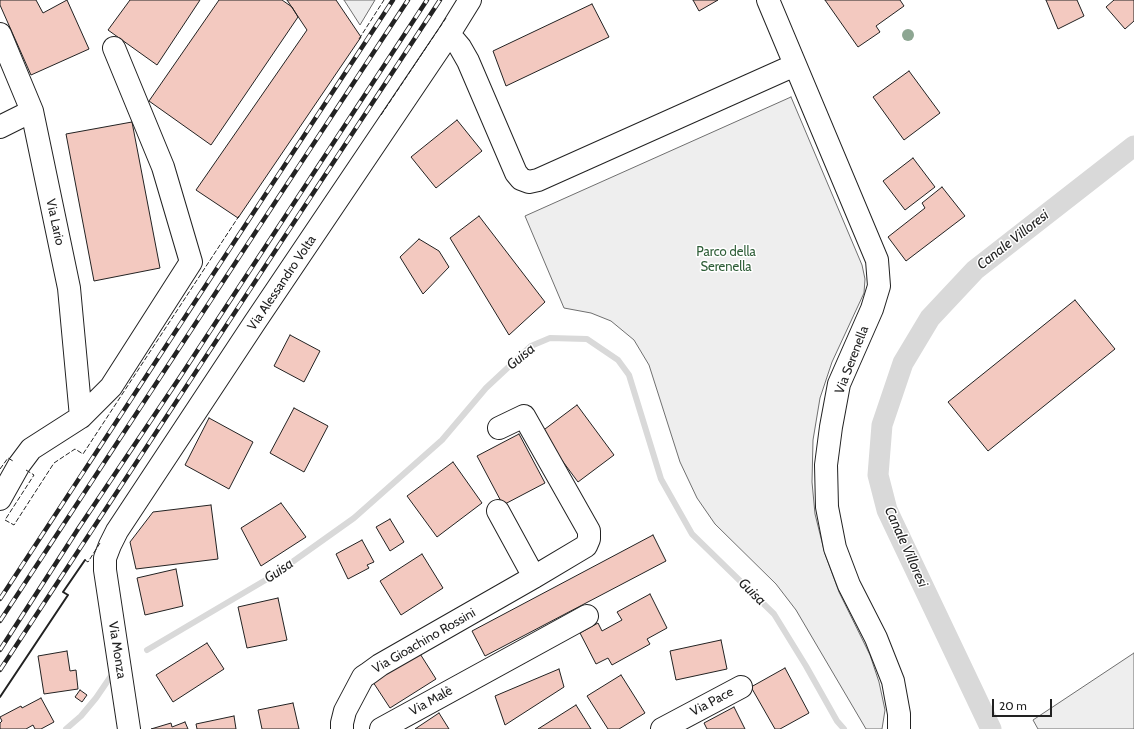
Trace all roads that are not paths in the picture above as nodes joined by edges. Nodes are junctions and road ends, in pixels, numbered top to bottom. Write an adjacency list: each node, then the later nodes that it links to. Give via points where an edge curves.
1 (470, 0): 4 (street, Via Alessandro Volta)
2 (768, 0): 6 (street, Via Serenella)
3 (0, 34): 7 (street, Via Lario)
4 (449, 34): 6 (street, via 468,61 516,173 521,179 529,182); 13 (street, Via Alessandro Volta, via 117,531 105,558)
5 (114, 48): 9 (street, via 163,167 191,262 111,387)
6 (795, 65): 21 (street, Via Serenella, via 877,260 879,286 872,309 839,384 826,465 827,507 835,548 849,585 876,638 893,681)
7 (32, 111): 8 (street); 9 (street, Via Lario, via 69,288)
8 (0, 127)
9 (81, 417): 11 (street, via 31,449)
10 (499, 428): 14 (street, Via Gioachino Rossini, via 524,416 589,531 586,546)
11 (0, 499)
12 (498, 511): 14 (street)
13 (105, 570): 17 (street, Via Monza)
14 (534, 577): 18 (street, Via Gioachino Rossini, via 363,677 345,710)
15 (587, 616): 19 (street, Via Malè)
16 (741, 687): 20 (street, Via Pace)
17 (129, 729)
18 (342, 729)
19 (381, 729)
20 (662, 729)
21 (899, 729)

